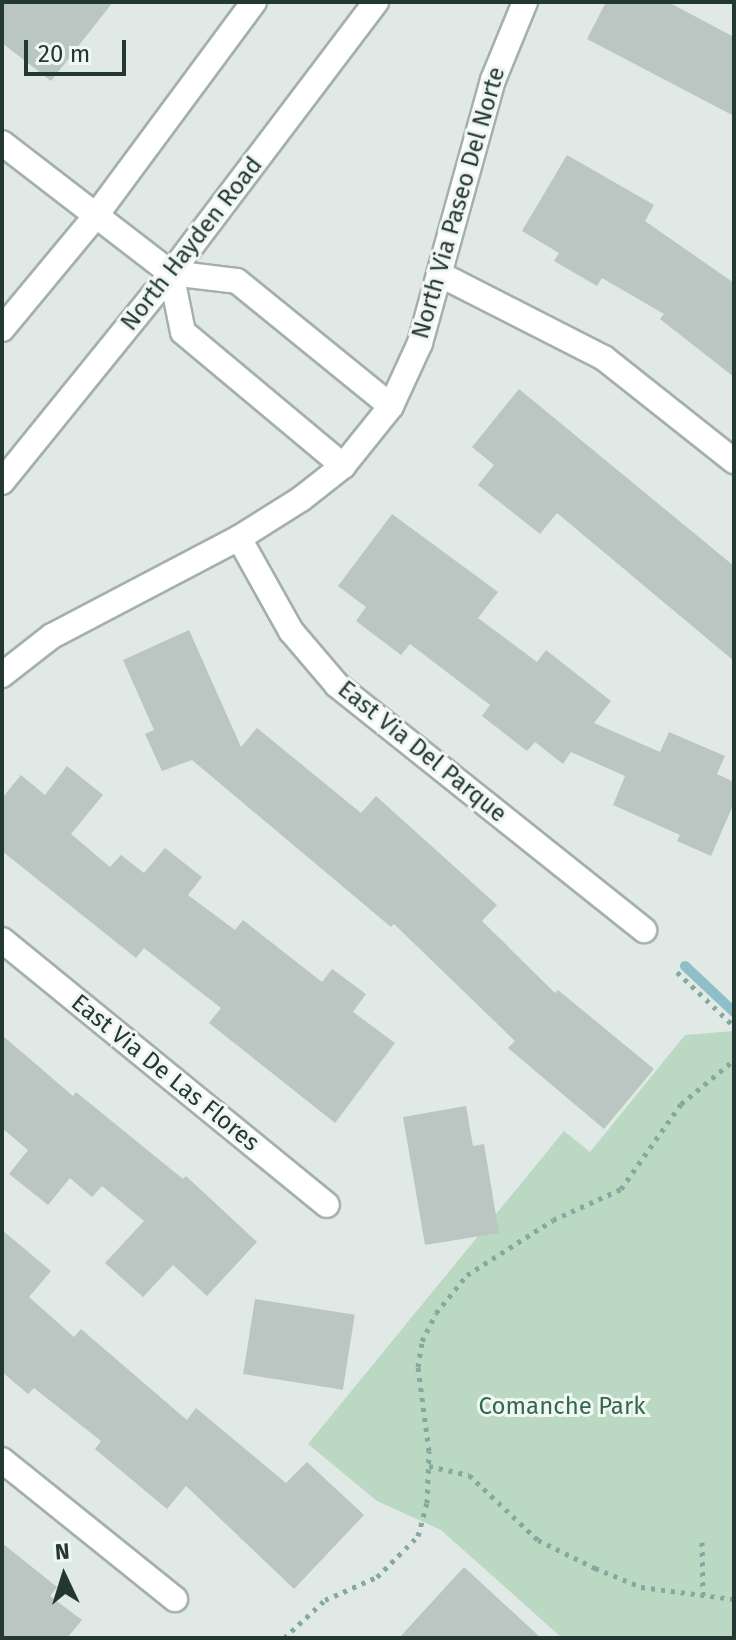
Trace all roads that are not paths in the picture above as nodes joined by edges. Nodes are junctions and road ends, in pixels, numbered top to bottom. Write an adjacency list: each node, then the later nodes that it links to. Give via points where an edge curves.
1 (254, 2): 5 (street)
2 (376, 2): 6 (street, North Hayden Road)
3 (525, 2): 7 (street, North Via Paseo Del Norte, via 493,80)
4 (2, 143): 5 (street)
5 (94, 218): 6 (street); 8 (street)
6 (171, 273): 9 (street, via 237,281); 11 (street, via 183,332); 12 (street, North Hayden Road)
7 (443, 276): 9 (street, North Via Paseo Del Norte); 10 (street, via 604,358)
8 (2, 329)
9 (391, 406): 11 (street, North Via Paseo Del Norte)
10 (734, 461)
11 (343, 466): 13 (street, North Via Paseo Del Norte)
12 (2, 482)
13 (239, 538): 14 (street, North Via Paseo Del Norte, via 52,636); 15 (street, East Via Del Parque, via 291,631 337,685)
14 (2, 675)
15 (644, 930)
16 (2, 940): 17 (street, East Via De Las Flores)
17 (327, 1205)
18 (2, 1460): 19 (street)
19 (175, 1599)

